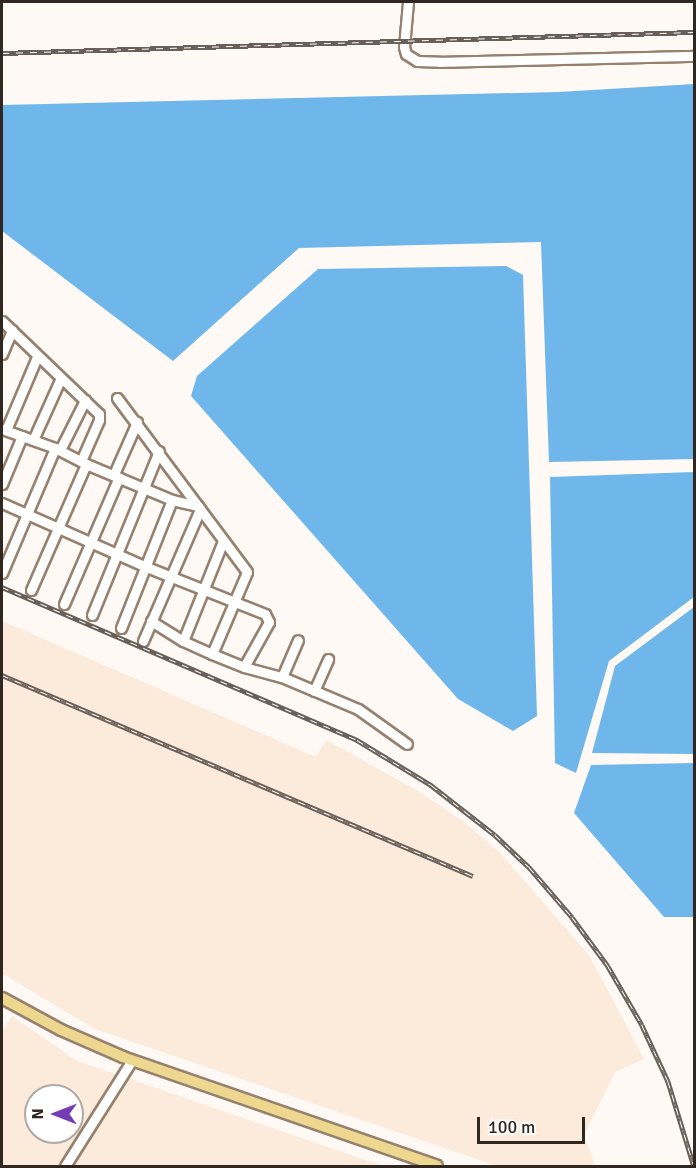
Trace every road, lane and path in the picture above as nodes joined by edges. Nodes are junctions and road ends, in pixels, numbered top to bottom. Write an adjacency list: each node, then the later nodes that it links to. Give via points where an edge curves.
1 (408, 2): 2 (street, via 404,47 406,54 417,61)
2 (694, 56)
3 (2, 321): 4 (street)
4 (12, 330): 5 (street); 6 (street)
5 (2, 354)
6 (37, 357): 7 (street); 11 (street)
7 (60, 380): 9 (street); 13 (street)
8 (117, 398): 10 (street)
9 (85, 400): 14 (street); 16 (street, via 99,417)
10 (137, 422): 15 (street); 17 (street)
11 (4, 430): 12 (street)
12 (22, 436): 13 (street); 18 (street)
13 (33, 440): 14 (street)
14 (58, 449): 16 (street); 23 (street)
15 (159, 452): 19 (street); 22 (street)
16 (83, 463): 17 (street); 24 (street)
17 (116, 476): 19 (street); 25 (street)
18 (2, 484)
19 (145, 488): 20 (street); 27 (street)
20 (172, 500): 22 (street); 28 (street)
21 (2, 503): 23 (street)
22 (199, 508): 26 (street); 30 (street)
23 (26, 515): 24 (street); 29 (street)
24 (58, 528): 25 (street); 31 (street)
25 (90, 542): 27 (street); 34 (street)
26 (223, 542): 32 (street); 33 (street, via 247,572)
27 (118, 554): 28 (street); 35 (street)
28 (144, 566): 30 (street); 37 (street)
29 (2, 573)
30 (171, 578): 32 (street); 36 (street)
31 (31, 590)
32 (203, 591): 33 (street); 39 (street)
33 (234, 603): 41 (street); 43 (street, via 269,619)
34 (64, 604)
35 (92, 615)
36 (151, 621): 39 (street); 40 (street)
37 (121, 628)
38 (298, 640): 44 (street)
39 (183, 641): 41 (street)
40 (143, 642)
41 (212, 654): 43 (street)
42 (328, 659): 45 (street)
43 (244, 667): 44 (street)
44 (282, 677): 45 (street)
45 (314, 691): 46 (street, via 364,713)
46 (407, 744)
47 (2, 998): 48 (main road, via 61,1030)
48 (132, 1060): 49 (street); 50 (main road)
49 (65, 1167)
50 (437, 1167)

